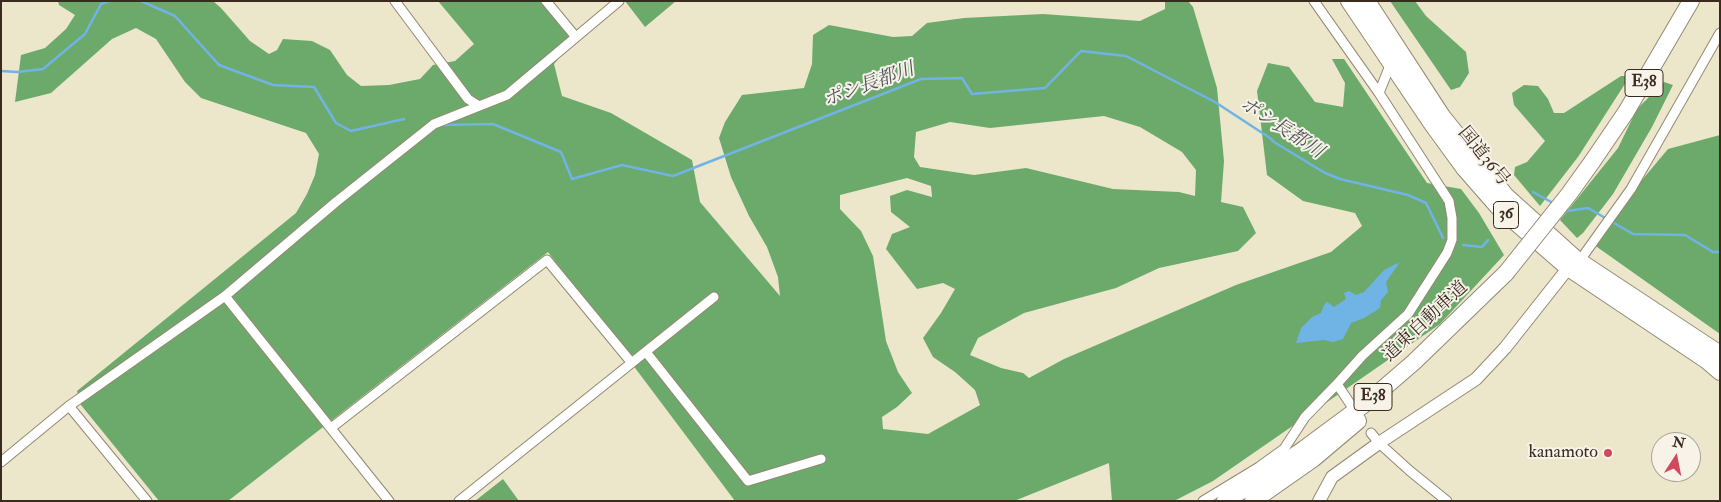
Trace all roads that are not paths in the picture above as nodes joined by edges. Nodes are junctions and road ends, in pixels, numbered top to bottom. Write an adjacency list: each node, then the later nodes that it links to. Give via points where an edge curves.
1 (395, 1): 12 (street, via 468,98)
2 (546, 1): 9 (street)
3 (619, 1): 9 (street)
4 (1314, 1): 11 (street)
5 (1348, 1): 10 (highway, 国道36号 / 36)
6 (1367, 1): 13 (highway, 国道36号 / 36, via 1442,116 1475,159 1506,196)
7 (1691, 1): 14 (highway, 道東自動車道 / E38, bridge, via 1626,112 1592,162)
8 (1720, 33): 13 (street, via 1632,188)
9 (575, 36): 12 (street, via 507,95)
10 (1392, 63): 11 (street); 13 (highway, 国道36号 / 36, via 1464,168 1499,208)
11 (1379, 93): 21 (street, via 1449,201 1452,240 1408,314)
12 (479, 106): 15 (street, via 434,124)
13 (1575, 261): 18 (highway, 国道36号 / 36); 20 (highway, 国道36号 / 36); 25 (street, via 1506,348 1476,379)
14 (1506, 273): 32 (highway, 道東自動車道 / E38, via 1370,400); 33 (highway, 道東自動車道 / E38, via 1452,333 1384,400 1313,460)
15 (225, 296): 23 (street); 24 (street)
16 (714, 297): 17 (street)
17 (646, 352): 19 (street); 26 (street, via 748,481)
18 (1720, 354)
19 (631, 362): 24 (street, via 547,260); 30 (street)
20 (1720, 372)
21 (1337, 384): 22 (street); 31 (street, via 1305,417 1284,449)
22 (1351, 405)
23 (69, 406): 27 (street); 28 (street)
24 (331, 428): 29 (street)
25 (1375, 438): 34 (street, via 1332,477); 35 (street)
26 (822, 458)
27 (1, 462)
28 (147, 501)
29 (389, 501)
30 (459, 501)
31 (1203, 501)
32 (1225, 501)
33 (1253, 501)
34 (1318, 501)
35 (1447, 501)

